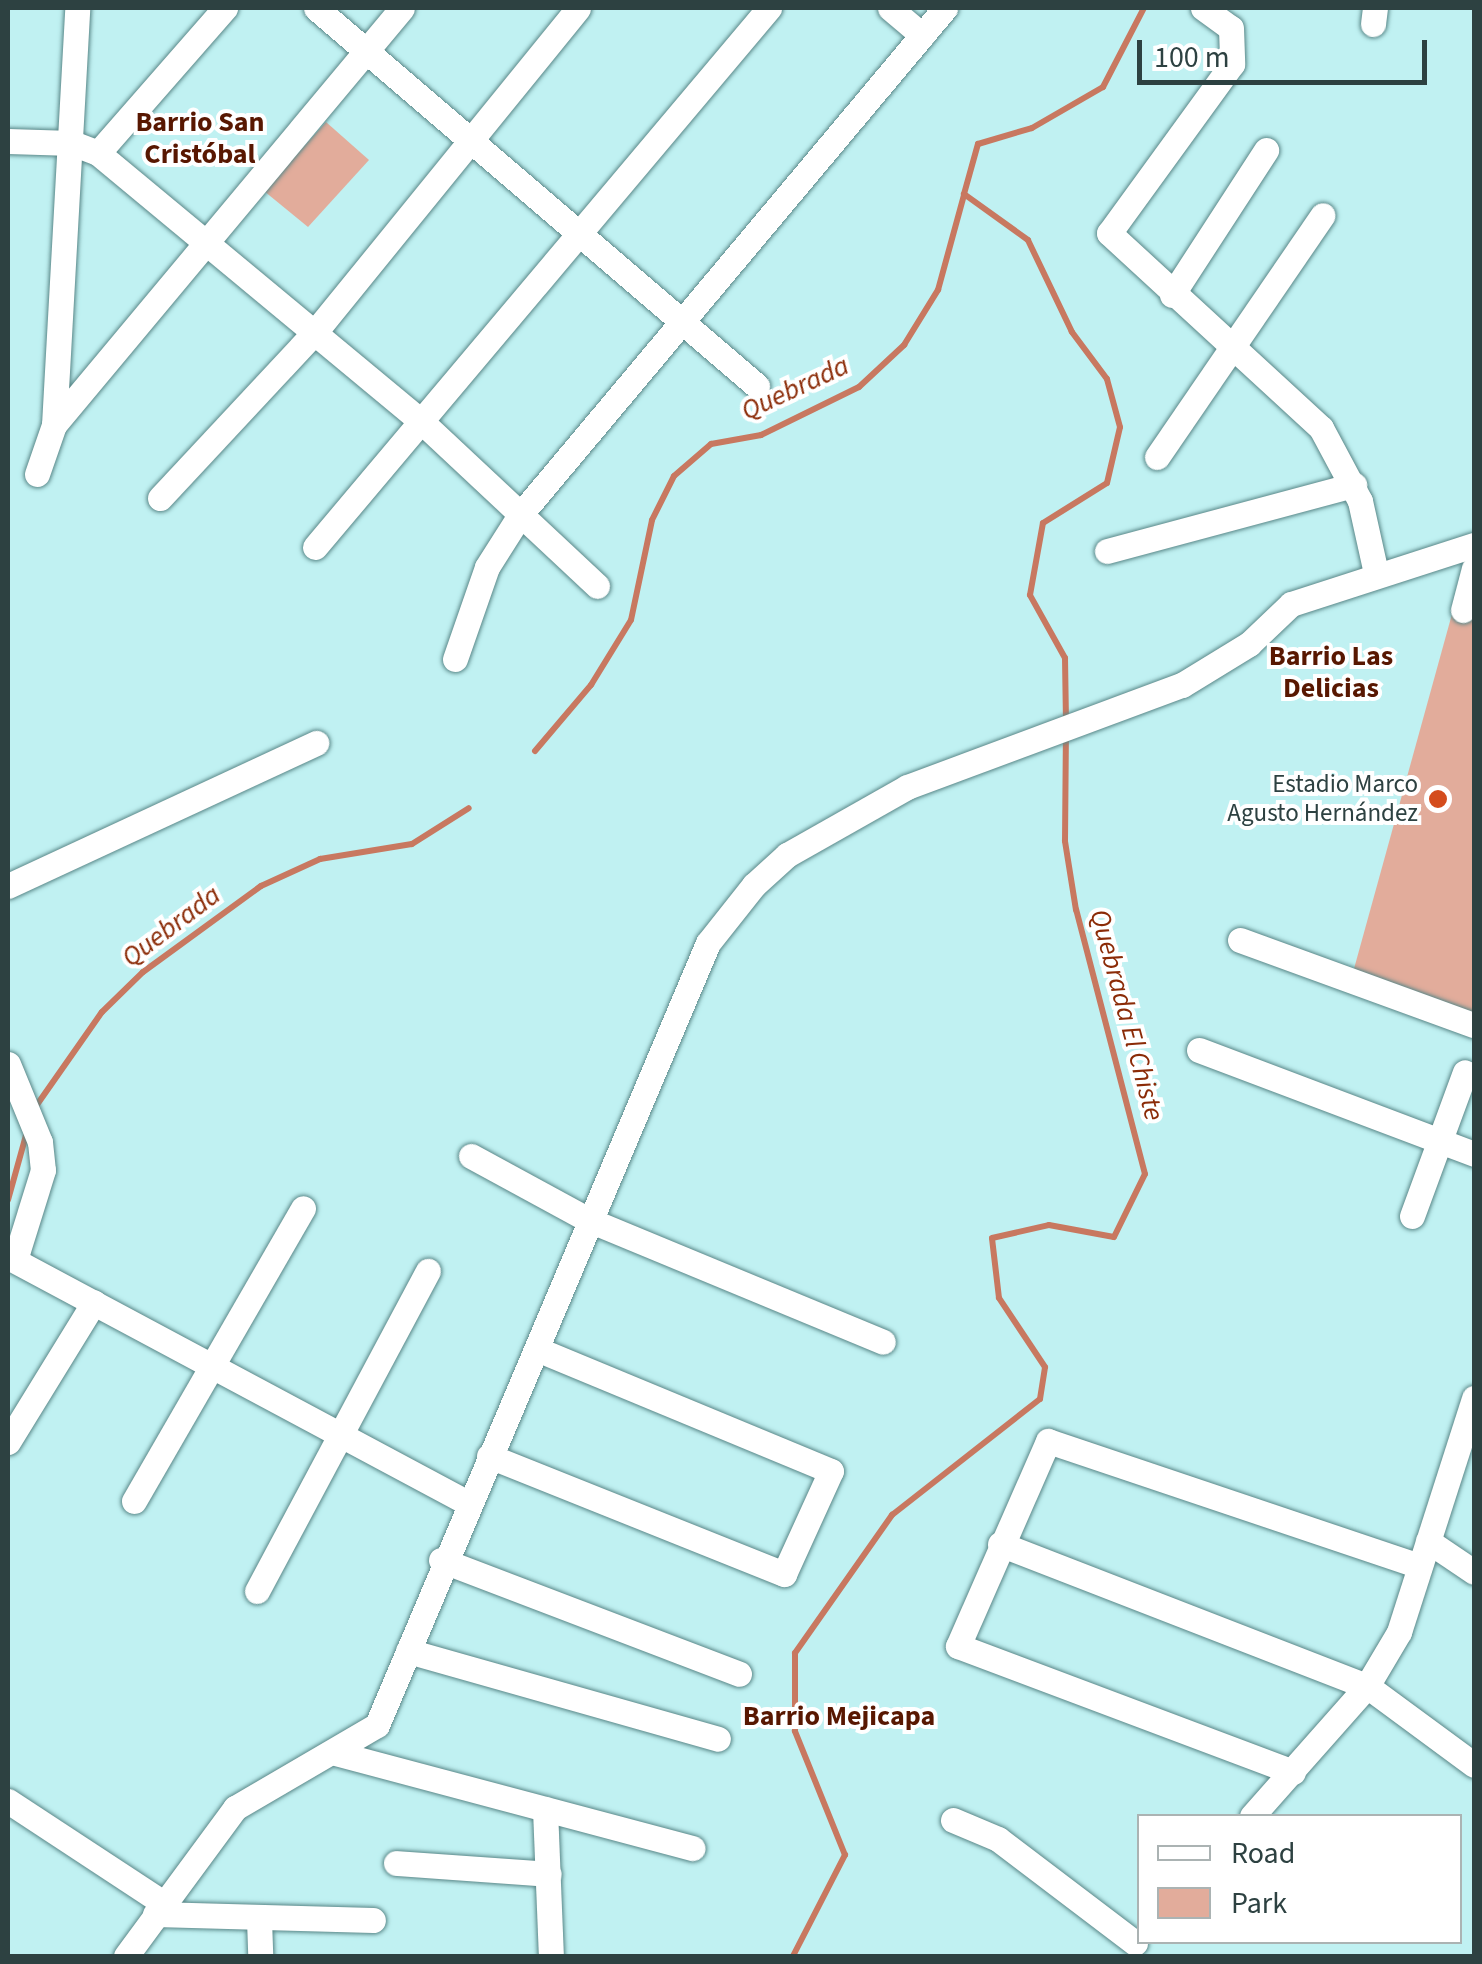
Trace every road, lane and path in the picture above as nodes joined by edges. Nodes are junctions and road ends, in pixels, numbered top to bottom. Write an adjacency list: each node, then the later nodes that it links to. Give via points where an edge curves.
1 (77, 8): 14 (street)
2 (225, 8): 16 (street)
3 (316, 8): 11 (street)
4 (402, 8): 11 (street)
5 (578, 8): 12 (street)
6 (769, 8): 18 (street)
7 (890, 8): 10 (street)
8 (945, 8): 10 (street)
9 (1204, 8): 20 (street, via 1231,28 1232,64 1109,233)
10 (922, 35): 21 (street)
11 (367, 51): 12 (street); 19 (street)
12 (468, 138): 18 (street); 22 (street)
13 (8, 140): 14 (street)
14 (72, 143): 16 (street); 26 (street)
15 (1266, 150): 20 (street)
16 (98, 154): 19 (street)
17 (1323, 214): 23 (street)
18 (578, 232): 21 (street); 25 (street)
19 (209, 239): 22 (street); 26 (street)
20 (1172, 295): 23 (street)
21 (684, 324): 24 (street); 31 (street)
22 (315, 332): 25 (street); 30 (street)
23 (1236, 349): 27 (street); 29 (street, via 1322,428)
24 (757, 386)
25 (424, 424): 31 (street); 33 (street)
26 (54, 425): 28 (street)
27 (1156, 457)
28 (37, 474)
29 (1354, 486): 34 (street); 36 (street)
30 (160, 498)
31 (520, 515): 37 (street); 39 (street, via 487,567)
32 (1474, 544): 36 (street)
33 (315, 547)
34 (1107, 551)
35 (1474, 568): 38 (street)
36 (1376, 573): 52 (street, via 1291,604 1249,644 1182,685 908,787 787,855 708,943)
37 (598, 586)
38 (1463, 610)
39 (455, 659)
40 (316, 743): 41 (street)
41 (8, 886)
42 (1240, 940): 43 (street)
43 (1474, 1025)
44 (1199, 1050): 47 (street)
45 (8, 1064): 53 (street, via 40,1142 42,1192)
46 (1465, 1072): 47 (street)
47 (1439, 1142): 48 (street); 51 (street)
48 (1474, 1154)
49 (470, 1156): 52 (street)
50 (304, 1208): 58 (street)
51 (1412, 1216)
52 (590, 1220): 56 (street); 57 (street)
53 (11, 1258): 55 (street)
54 (428, 1271): 60 (street)
55 (94, 1302): 58 (street); 61 (street)
56 (883, 1342)
57 (537, 1348): 62 (street); 62 (street, via 831,1471 784,1574)
58 (212, 1366): 60 (street); 63 (street)
59 (1474, 1398): 65 (street)
60 (340, 1435): 64 (street); 70 (street)
61 (8, 1442)
62 (489, 1456): 64 (street)
63 (134, 1501)
64 (466, 1502): 67 (street)
65 (1428, 1541): 68 (street); 69 (street)
66 (1000, 1544): 68 (street, via 1048,1441); 73 (street); 77 (street, via 958,1646)
67 (441, 1560): 71 (street); 72 (street)
68 (1420, 1566): 73 (street, via 1399,1632)
69 (1474, 1572)
70 (257, 1591)
71 (408, 1651): 74 (street); 75 (street, via 377,1726)
72 (739, 1674)
73 (1367, 1686): 76 (street); 77 (street)
74 (718, 1739)
75 (335, 1753): 79 (street); 85 (street, via 236,1808)
76 (1474, 1766)
77 (1293, 1772): 80 (street)
78 (8, 1801): 85 (street)
79 (546, 1809): 82 (street); 84 (street)
80 (1254, 1814)
81 (953, 1820): 88 (street, via 998,1839)
82 (692, 1848)
83 (396, 1863): 84 (street)
84 (549, 1874): 91 (street)
85 (159, 1909): 86 (street); 89 (street)
86 (258, 1919): 87 (street); 90 (street)
87 (373, 1920)
88 (1132, 1945)
89 (126, 1956)
90 (260, 1956)
91 (551, 1956)

